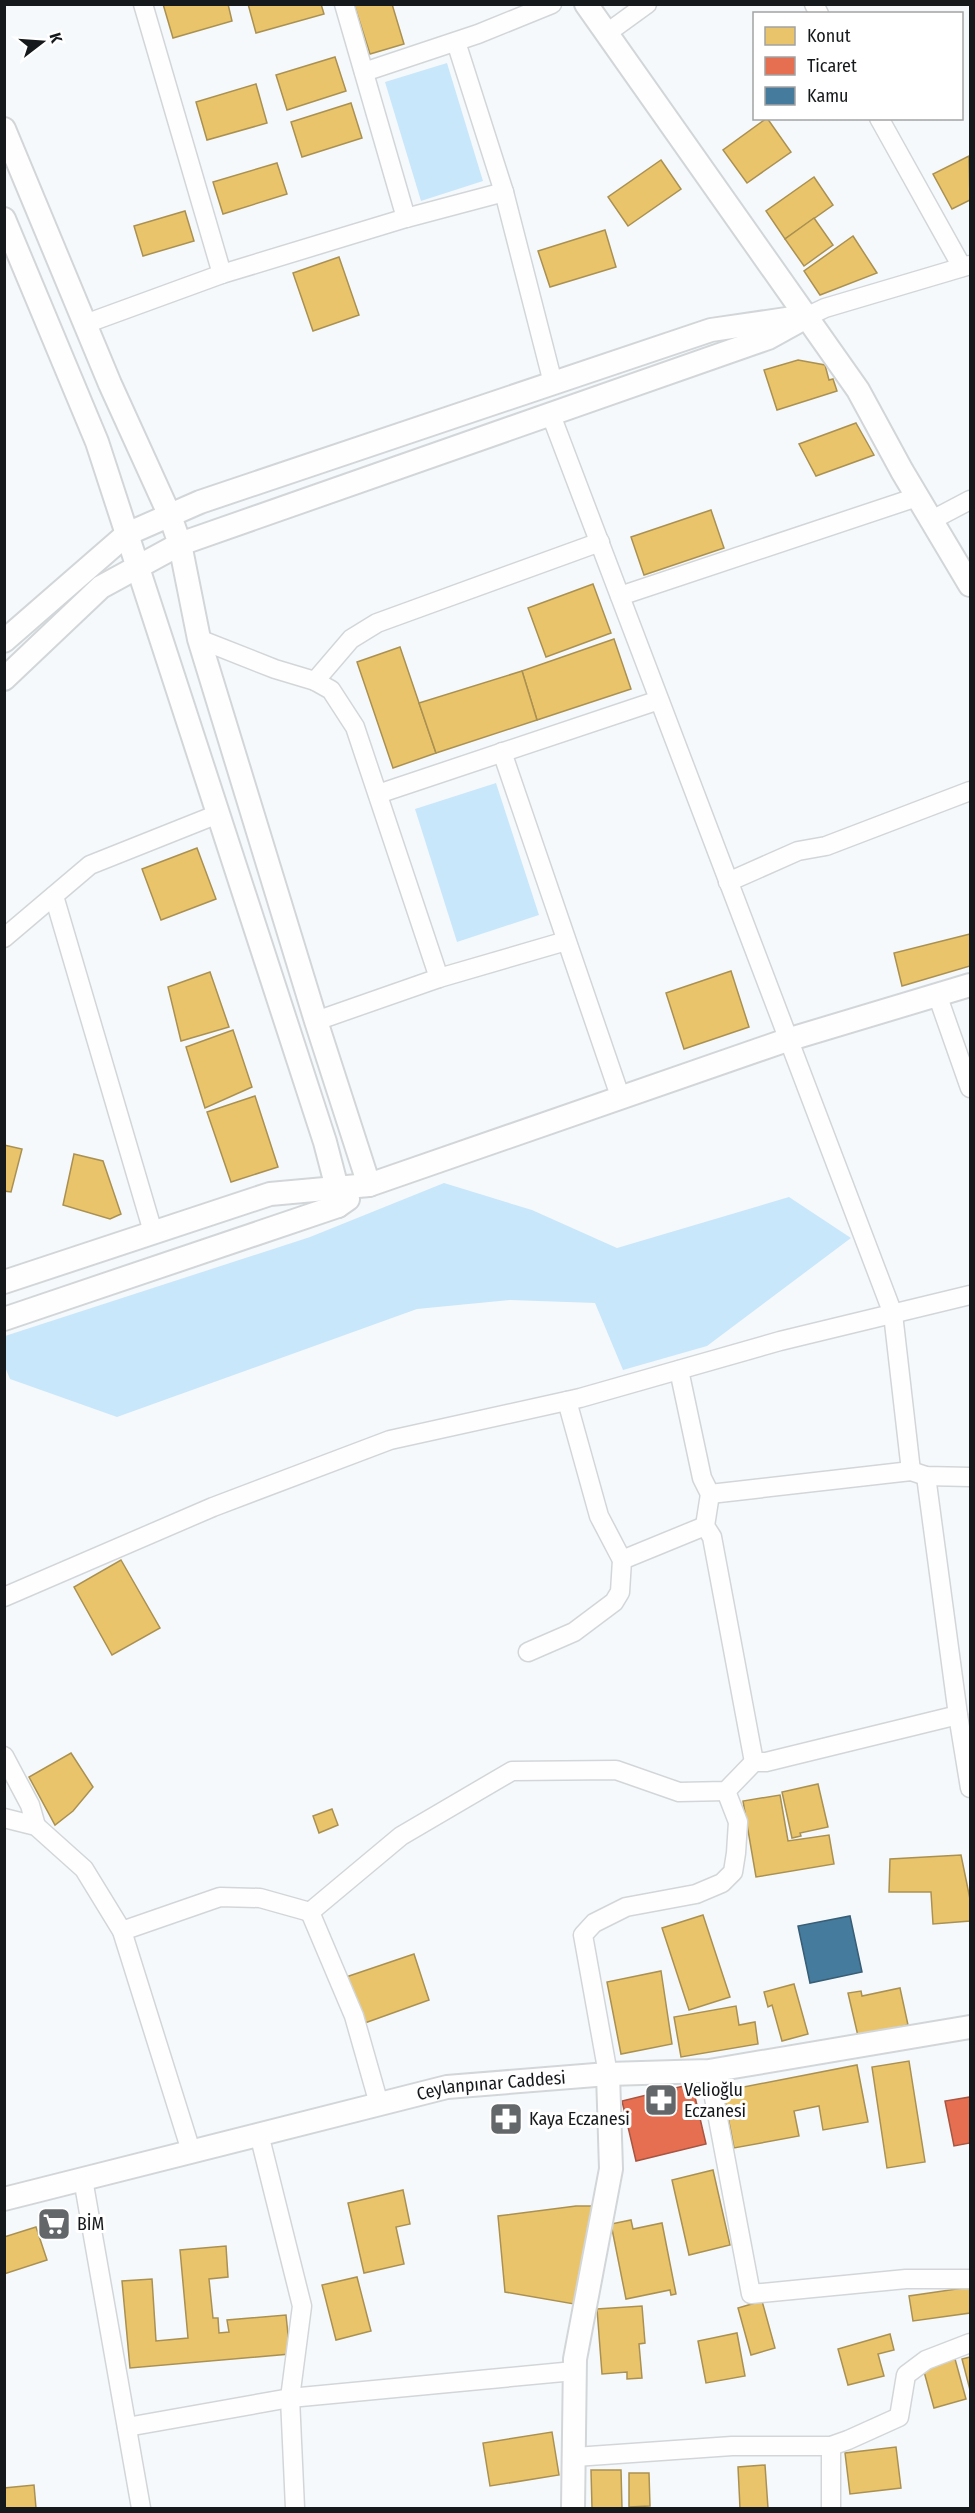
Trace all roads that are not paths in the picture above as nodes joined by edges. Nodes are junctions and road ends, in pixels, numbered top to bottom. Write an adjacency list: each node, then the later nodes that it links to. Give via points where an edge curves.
1 (143, 4): 15 (street)
2 (344, 4): 8 (street)
3 (552, 4): 7 (street)
4 (586, 4): 6 (street)
5 (647, 4): 6 (street)
6 (606, 33): 16 (street)
7 (456, 42): 8 (street); 11 (street)
8 (364, 72): 12 (street)
9 (880, 120): 14 (street)
10 (4, 129): 17 (street)
11 (504, 192): 12 (street); 18 (street)
12 (406, 218): 15 (street)
13 (4, 219): 24 (street, via 97,442)
14 (967, 266): 16 (street)
15 (222, 274): 17 (street)
16 (806, 316): 18 (street, via 711,330); 19 (street, via 768,338); 20 (street, via 858,390)
17 (85, 324): 22 (street)
18 (553, 383): 22 (street, via 200,502)
19 (551, 415): 25 (street); 26 (street)
20 (917, 497): 23 (street); 29 (street)
21 (970, 500): 23 (street)
22 (170, 516): 24 (street); 26 (street)
23 (932, 520): 28 (street)
24 (127, 534): 27 (street); 31 (street)
25 (600, 542): 29 (street); 33 (street, via 377,623 351,639)
26 (180, 544): 27 (street); 30 (street)
27 (137, 567): 32 (street, via 101,587); 38 (street)
28 (970, 585)
29 (620, 597): 34 (street)
30 (199, 639): 33 (street); 46 (street)
31 (4, 641)
32 (4, 679)
33 (315, 681): 37 (street, via 331,690 355,727)
34 (659, 700): 35 (street); 39 (street)
35 (502, 752): 37 (street); 42 (street)
36 (970, 791): 39 (street, via 826,846 798,851)
37 (378, 794): 43 (street)
38 (218, 814): 40 (street, via 90,865); 51 (street, via 325,1142)
39 (728, 882): 47 (street)
40 (54, 896): 41 (street); 52 (street)
41 (4, 938)
42 (566, 941): 43 (street); 49 (street)
43 (439, 978): 46 (street)
44 (970, 985): 45 (street)
45 (938, 997): 47 (street); 48 (street)
46 (316, 1021): 50 (street)
47 (787, 1040): 49 (street); 55 (street)
48 (970, 1088)
49 (621, 1099): 50 (street)
50 (369, 1185): 51 (street)
51 (338, 1197): 52 (street, via 270,1194); 56 (street)
52 (153, 1232): 53 (street)
53 (4, 1282)
54 (970, 1295): 55 (street)
55 (893, 1314): 57 (street); 59 (street)
56 (4, 1319)
57 (679, 1370): 58 (street); 61 (street, via 702,1478)
58 (567, 1401): 63 (street, via 600,1516); 64 (street, via 390,1440 213,1507)
59 (919, 1473): 60 (street); 61 (street); 66 (street)
60 (970, 1477)
61 (710, 1494): 62 (street)
62 (705, 1526): 63 (street); 68 (street, via 712,1537)
63 (622, 1560): 65 (street, via 620,1592 614,1602 574,1632)
64 (4, 1597)
65 (528, 1652)
66 (958, 1715): 68 (street, via 766,1762); 69 (street)
67 (4, 1756): 72 (street, via 30,1805)
68 (754, 1761): 70 (street)
69 (970, 1788)
70 (726, 1791): 73 (street, via 679,1792 616,1770 512,1771 401,1836); 77 (street, via 738,1822 733,1872 722,1883 696,1894 626,1907 594,1923 583,1935)
71 (4, 1818): 72 (street)
72 (36, 1826): 74 (street, via 84,1869)
73 (310, 1912): 74 (street, via 260,1898 220,1897); 78 (street, via 354,2016)
74 (122, 1931): 80 (street)
75 (970, 2027): 76 (street, Ceylanpınar Caddesi)
76 (709, 2071): 77 (street, Ceylanpınar Caddesi); 83 (street, via 751,2294 906,2279)
77 (608, 2074): 78 (street, Ceylanpınar Caddesi, via 447,2087); 85 (street, via 611,2169)
78 (379, 2104): 79 (street, Ceylanpınar Caddesi)
79 (259, 2134): 80 (street, Ceylanpınar Caddesi); 86 (street, via 302,2306)
80 (191, 2151): 81 (street, Ceylanpınar Caddesi)
81 (83, 2179): 82 (street, Ceylanpınar Caddesi); 87 (street)
82 (10, 2199)
83 (970, 2279)
84 (970, 2343): 88 (street, via 926,2360 906,2374 898,2417)
85 (574, 2371): 86 (street); 89 (street)
86 (290, 2398): 87 (street); 91 (street)
87 (127, 2427): 90 (street)
88 (831, 2446): 89 (street, via 732,2446); 93 (street)
89 (575, 2457): 92 (street)
90 (141, 2508)
91 (295, 2508)
92 (573, 2508)
93 (831, 2508)

